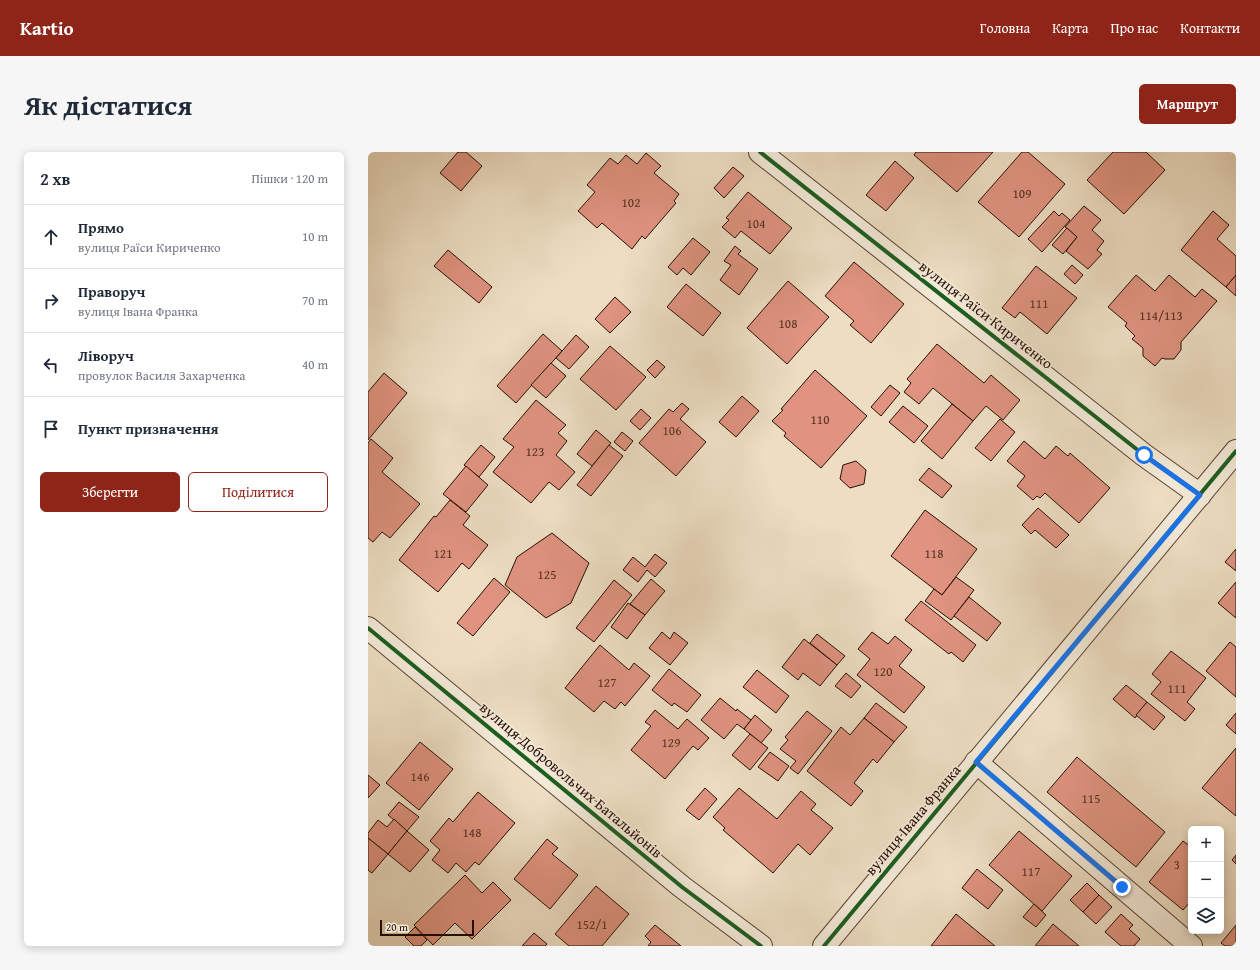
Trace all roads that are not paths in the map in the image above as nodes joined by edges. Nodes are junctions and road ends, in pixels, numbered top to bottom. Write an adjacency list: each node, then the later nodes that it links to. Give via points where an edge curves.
1 (760, 152): 3 (street, вулиця Раїси Кириченко, via 1144,455)
2 (1236, 451): 3 (street, вулиця Івана Франка)
3 (1200, 495): 5 (street, вулиця Івана Франка)
4 (368, 628): 6 (street, вулиця Добровольчих Батальйонів, via 682,887)
5 (976, 762): 7 (street, вулиця Івана Франка); 8 (street)
6 (761, 946)
7 (824, 946)
8 (1191, 946)

